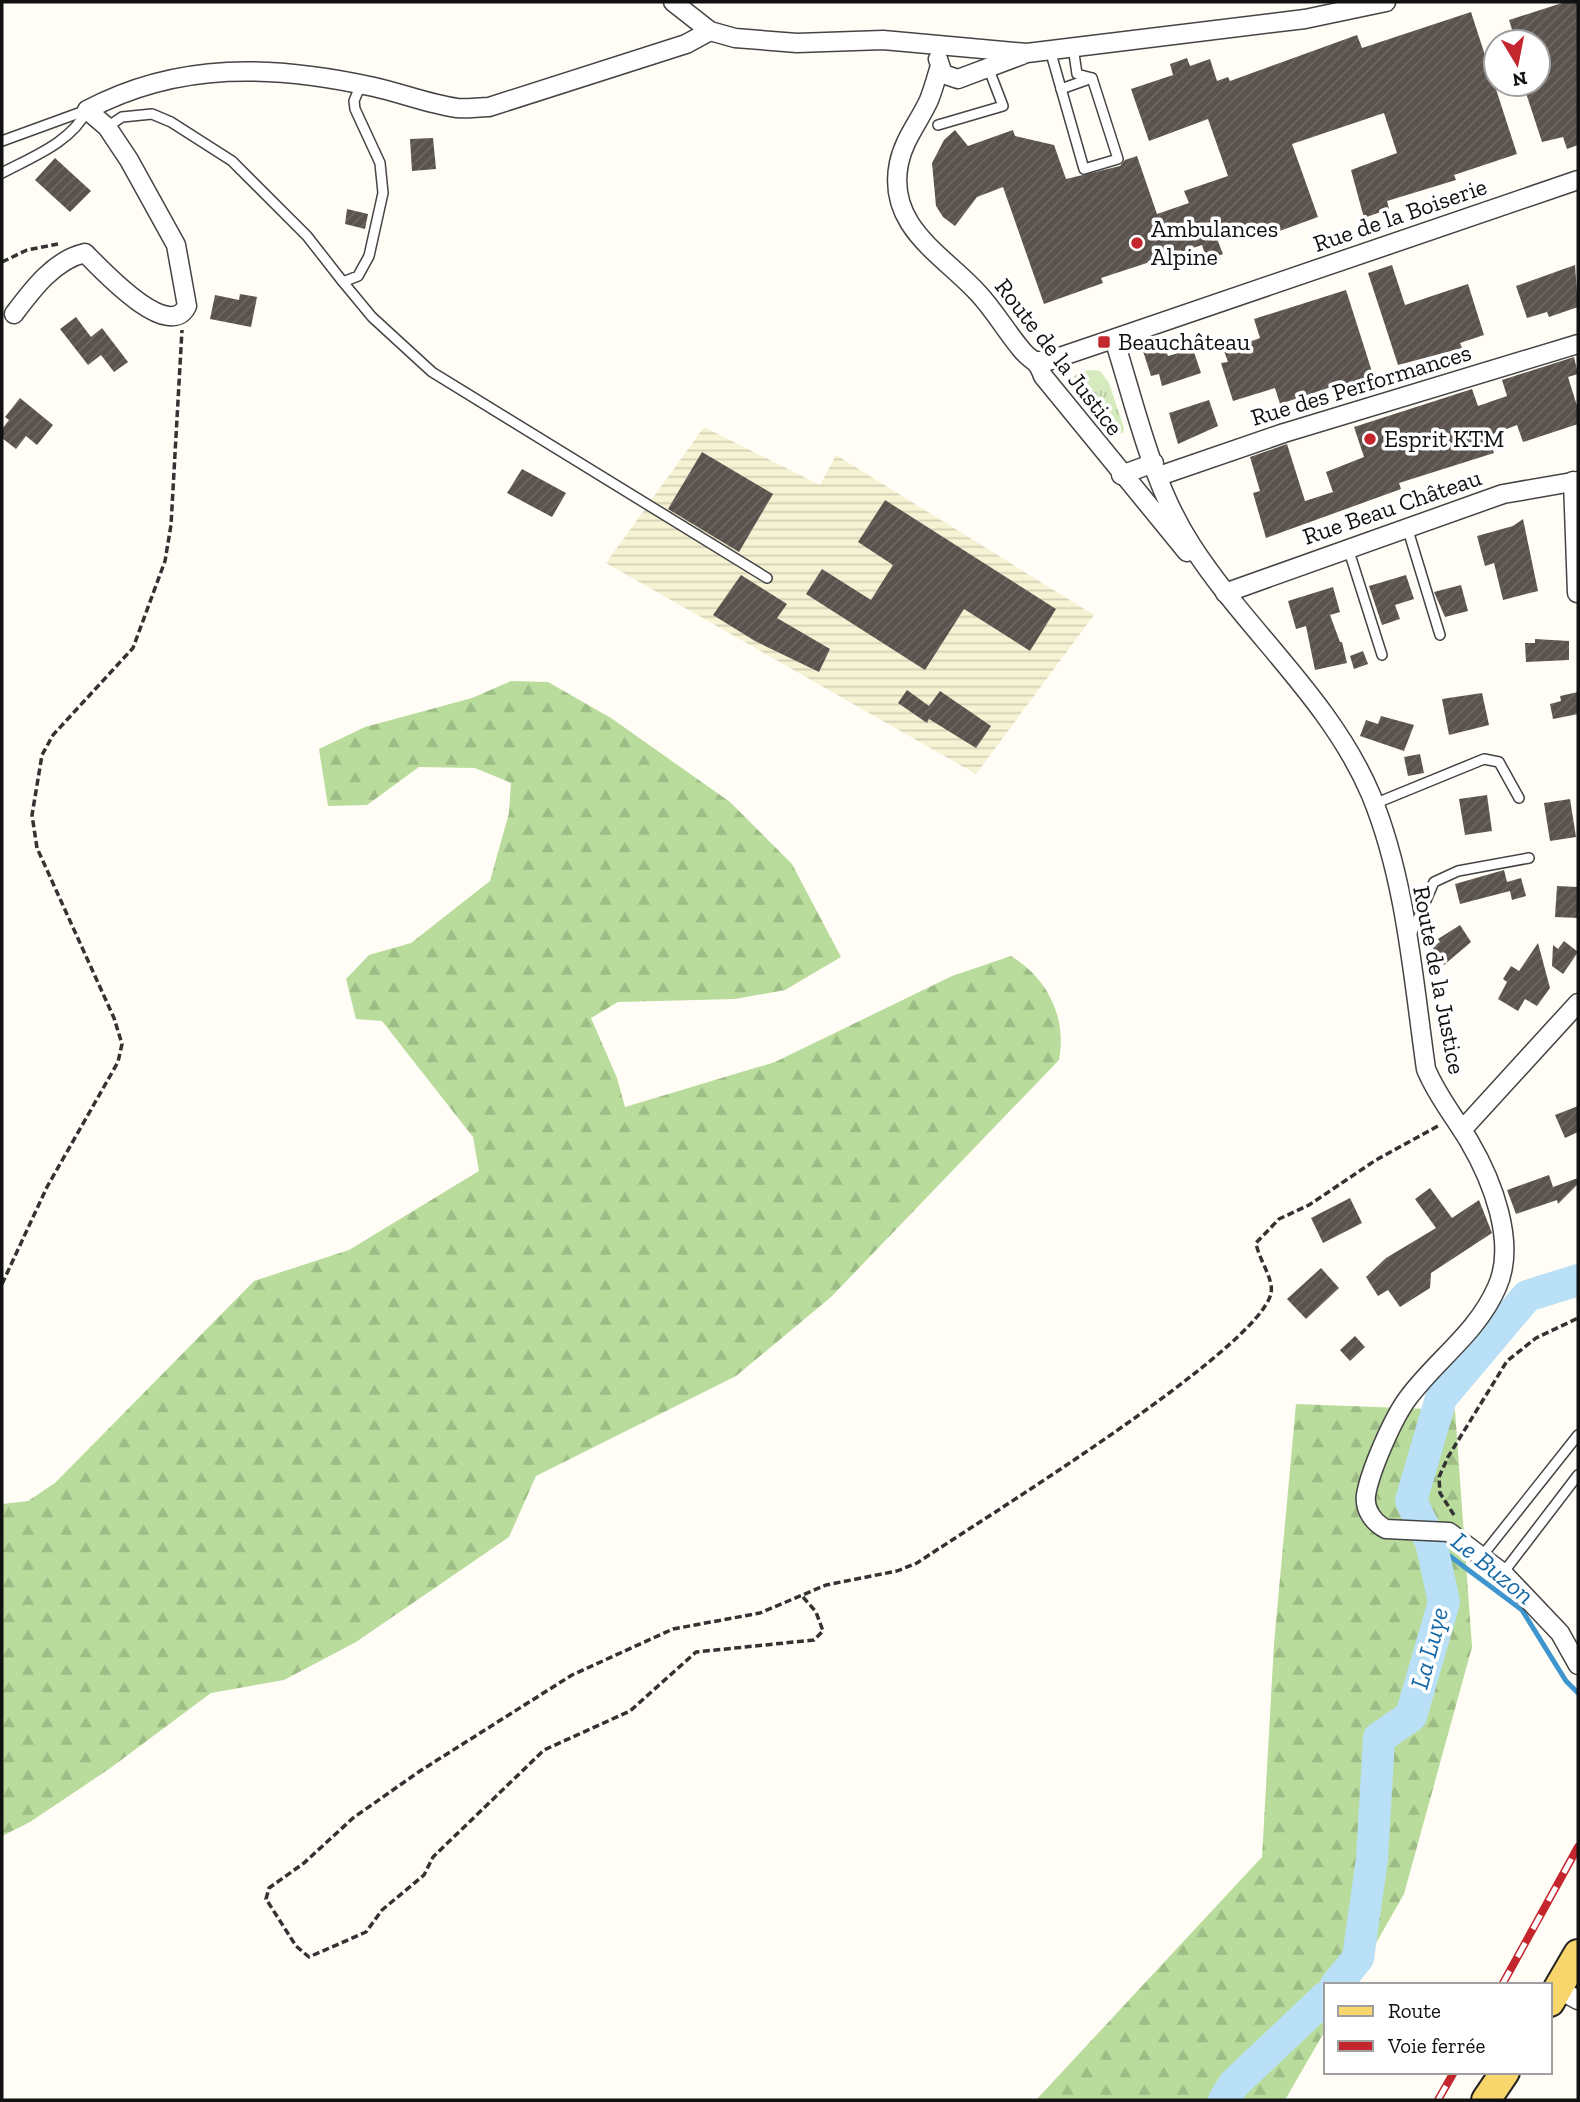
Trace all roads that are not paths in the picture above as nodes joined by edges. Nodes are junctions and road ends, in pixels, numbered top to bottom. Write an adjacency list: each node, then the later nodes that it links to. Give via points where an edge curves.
1 (673, 2): 3 (street)
2 (1386, 2): 6 (street, via 1305,19)
3 (710, 31): 4 (street, via 763,41); 12 (street, via 686,44 489,107 457,108)
4 (909, 43): 5 (street); 10 (street, via 921,47)
5 (955, 46): 8 (street); 10 (street, Route de la Justice, via 941,53); 10 (street, via 971,58)
6 (1073, 47): 7 (street); 11 (lane, via 1077,74)
7 (1050, 50): 8 (street); 13 (lane)
8 (1027, 53): 9 (street)
9 (988, 67): 10 (street); 15 (lane, via 1003,106)
10 (949, 72): 24 (street, Route de la Justice, via 912,127 899,164 905,219 925,245 989,304 1021,349)
11 (1092, 78): 13 (lane); 13 (lane, via 1118,159 1084,169)
12 (361, 84): 14 (street, via 289,72 231,70 168,79 115,95); 20 (lane, via 355,110 380,163 383,193 369,256 358,276)
13 (1061, 89)
14 (87, 110): 16 (street); 17 (lane); 18 (lane, via 80,125)
15 (938, 125)
16 (107, 127): 20 (lane, via 122,117 152,114 232,161 307,236); 21 (street, via 176,245 187,306 172,319 159,315 116,284 85,253 74,255 45,276)
17 (2, 141)
18 (2, 173)
19 (1578, 180): 22 (street, Rue de la Boiserie)
20 (343, 282): 30 (lane, via 372,317 432,372)
21 (14, 314)
22 (1114, 339): 24 (street, Rue de la Boiserie); 25 (street, Route de la Justice)
23 (1578, 344): 25 (street, Rue des Performances)
24 (1037, 361): 26 (street, Route de la Justice, via 1043,376)
25 (1156, 470): 26 (street, Rue des Performances); 31 (street, Route de la Justice, via 1179,524)
26 (1121, 475): 31 (street, Route de la Justice)
27 (1576, 481): 28 (street, Rue Beau Château, via 1503,494); 32 (street)
28 (1407, 527): 29 (street, Rue Beau Château); 33 (lane)
29 (1348, 548): 31 (street, Rue Beau Château); 34 (lane)
30 (767, 578)
31 (1225, 593): 36 (street, Route de la Justice, via 1348,748)
32 (1577, 593)
33 (1440, 635)
34 (1382, 655)
35 (1519, 798): 36 (lane, via 1499,762 1484,759)
36 (1374, 804): 38 (street, Route de la Justice, via 1393,865)
37 (1529, 858): 38 (lane, via 1458,871 1434,882)
38 (1407, 945): 40 (street, Route de la Justice, via 1426,1069)
39 (1578, 1003): 40 (street)
40 (1456, 1123): 43 (street, Route de la Justice, via 1489,1182 1502,1229 1504,1264 1486,1310 1407,1399 1366,1497 1377,1525 1449,1532)
41 (1578, 1435): 43 (lane)
42 (1578, 1475): 44 (lane)
43 (1482, 1556): 44 (street, Route de la Justice)
44 (1503, 1573): 45 (street, Route de la Justice, via 1560,1633)
45 (1578, 1665)
46 (1578, 1954): 47 (main road)
47 (1562, 1997)
48 (1503, 2074): 50 (main road)
49 (1517, 2074): 51 (main road)
50 (1486, 2100)
51 (1504, 2100)

